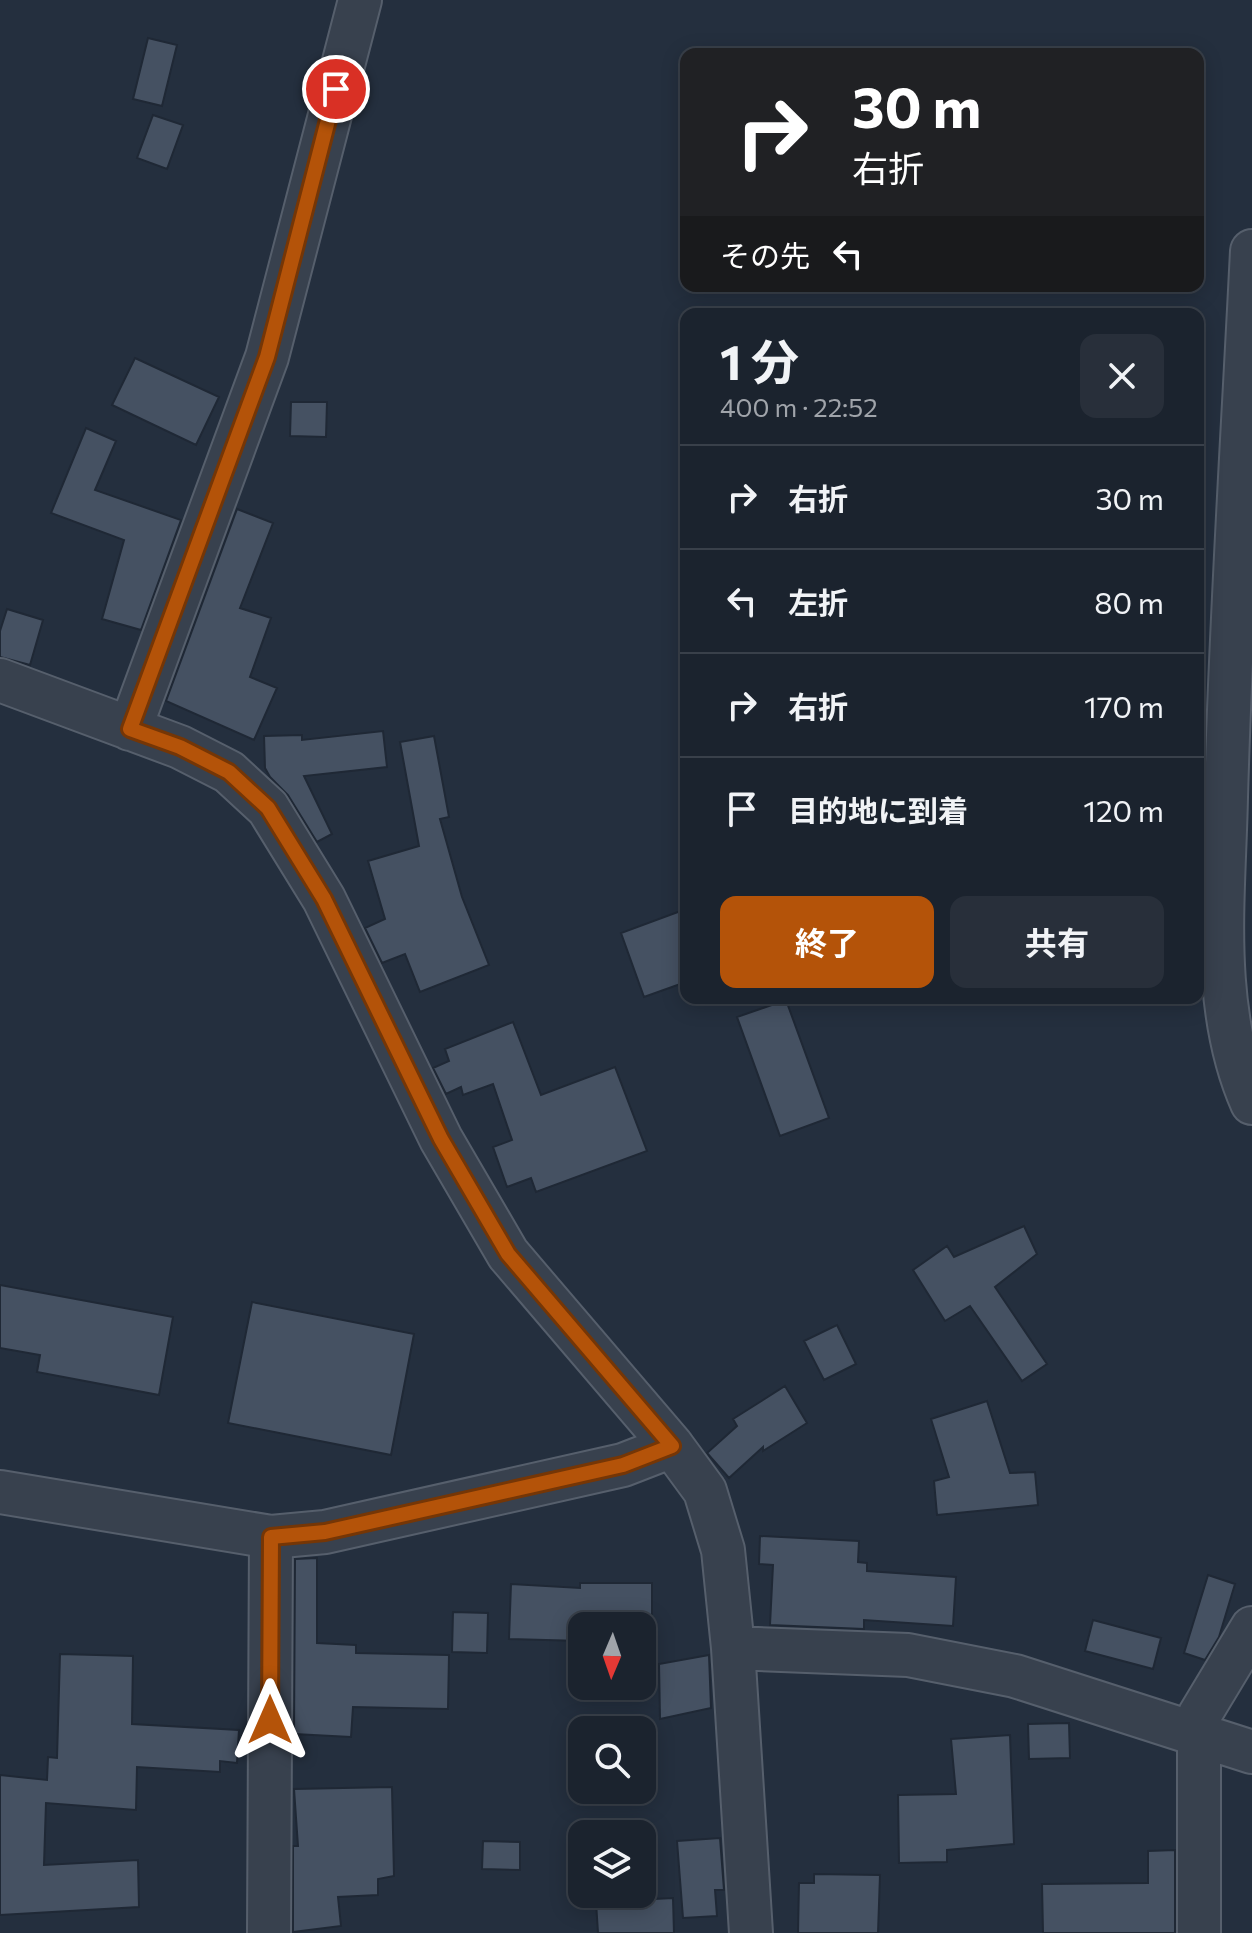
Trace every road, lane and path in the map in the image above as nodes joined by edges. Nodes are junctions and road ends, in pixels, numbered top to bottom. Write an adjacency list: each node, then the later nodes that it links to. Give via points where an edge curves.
1 (360, 0): 4 (street, via 267,357)
2 (1252, 251): 5 (street, via 1228,716 1222,971 1232,1036)
3 (0, 680): 4 (street)
4 (130, 729): 6 (street, via 229,772 268,808 324,899 441,1139 508,1254)
5 (1252, 1103)
6 (672, 1446): 8 (street, via 623,1465 325,1532); 10 (street, via 705,1491 723,1550)
7 (0, 1492): 8 (street)
8 (271, 1537): 13 (street)
9 (1252, 1628): 11 (street, via 1199,1716)
10 (733, 1648): 11 (street, via 908,1655 1015,1676); 14 (street)
11 (1200, 1735): 12 (street); 15 (street)
12 (1252, 1752)
13 (269, 1933)
14 (751, 1933)
15 (1199, 1933)

